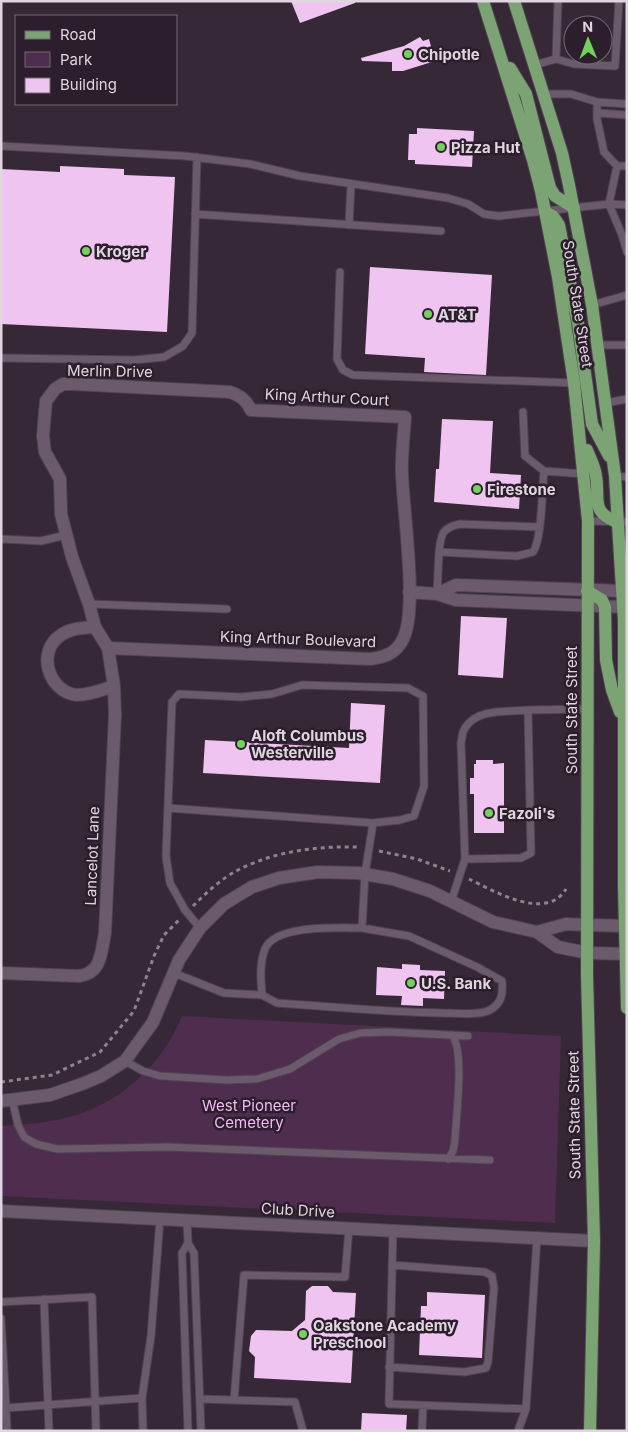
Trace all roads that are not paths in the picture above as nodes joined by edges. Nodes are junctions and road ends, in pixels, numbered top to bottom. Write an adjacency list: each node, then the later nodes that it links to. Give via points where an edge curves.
1 (483, 1): 5 (main road, South State Street)
2 (514, 1): 7 (main road, South State Street)
3 (558, 1): 6 (lane)
4 (619, 1): 6 (lane, via 615,66 574,64)
5 (499, 51): 20 (main road, via 526,94 550,188 555,196); 21 (main road, South State Street, via 533,160)
6 (556, 59): 7 (lane)
7 (534, 65): 8 (main road, South State Street)
8 (544, 94): 9 (lane, via 571,94); 20 (main road, South State Street)
9 (597, 102): 10 (lane); 11 (lane)
10 (627, 104)
11 (597, 113): 12 (lane); 15 (lane, via 604,152)
12 (627, 115)
13 (1, 146): 14 (lane)
14 (197, 157): 17 (lane); 22 (lane)
15 (617, 166): 16 (lane); 18 (lane)
16 (627, 166)
17 (351, 184): 21 (lane, via 448,198 468,204 484,214); 23 (lane)
18 (609, 204): 19 (lane); 20 (lane); 25 (lane)
19 (627, 205)
20 (574, 208): 21 (lane); 28 (main road, South State Street)
21 (545, 212): 32 (main road, South State Street); 39 (main road, via 553,216 559,225 578,323 592,424)
22 (195, 214): 23 (lane); 31 (lane, via 192,333 183,346 164,357 134,360)
23 (349, 225): 24 (lane)
24 (441, 231)
25 (627, 252)
26 (340, 272): 32 (lane, via 338,359 343,370 353,375)
27 (627, 295): 28 (lane)
28 (592, 305): 30 (main road, South State Street)
29 (627, 344): 30 (lane)
30 (598, 345): 35 (main road, South State Street)
31 (1, 358)
32 (574, 383): 37 (main road, South State Street)
33 (230, 392): 44 (street, Merlin Drive, via 72,384 63,384 55,389 46,401 43,436 45,452 60,479 60,514); 49 (street, King Arthur Court, via 240,395 251,410 404,417 402,473)
34 (627, 399): 35 (lane)
35 (606, 403): 39 (main road, South State Street)
36 (523, 412): 38 (lane, via 524,456)
37 (580, 434): 40 (main road, South State Street); 42 (main road, via 596,476 599,509)
38 (544, 471): 40 (lane); 43 (lane)
39 (618, 472): 42 (main road, South State Street)
40 (584, 474): 41 (main road, South State Street)
41 (588, 521): 42 (lane); 47 (main road, South State Street)
42 (622, 522): 48 (main road, South State Street)
43 (539, 527): 46 (lane, via 451,525 441,536); 46 (lane, via 536,547 527,555)
44 (66, 535): 45 (lane, via 41,541); 51 (street, Merlin Drive)
45 (1, 539)
46 (438, 552): 50 (lane)
47 (587, 591): 48 (street); 50 (street, via 456,585); 52 (main road, South State Street); 53 (main road, via 602,600)
48 (622, 591): 54 (main road, South State Street)
49 (409, 592): 50 (street); 57 (street, King Arthur Boulevard, via 407,631 402,643 382,658)
50 (437, 594): 52 (street, via 456,600)
51 (89, 604): 55 (lane); 56 (street, Merlin Drive)
52 (588, 606): 53 (street); 61 (main road, South State Street)
53 (605, 607): 54 (street); 63 (main road, via 606,660)
54 (623, 607): 58 (main road, South State Street)
55 (227, 609)
56 (95, 627): 57 (street, Merlin Drive); 59 (street, via 78,628 54,640 48,650 49,675 64,691 74,694 87,695)
57 (108, 648): 59 (street, Lancelot Lane)
58 (625, 664): 60 (main road, South State Street)
59 (114, 686): 78 (street, Lancelot Lane, via 105,933 98,964 94,971 79,976)
60 (625, 708): 63 (main road, South State Street)
61 (587, 709): 62 (lane); 71 (main road, South State Street)
62 (528, 710): 68 (lane, via 486,713 471,720 464,729 461,743); 68 (lane, via 531,853 521,858)
63 (624, 726): 64 (main road, South State Street)
64 (625, 768): 66 (main road, South State Street)
65 (168, 808): 67 (lane); 67 (lane, via 172,702 180,694 241,697 272,694 302,685 408,688 422,696 424,786 414,816); 73 (lane, via 166,856 170,883)
66 (625, 817): 72 (main road, South State Street)
67 (373, 823): 69 (lane)
68 (466, 859): 70 (lane)
69 (365, 874): 70 (street, via 430,891); 73 (street, via 318,872 278,878 252,887 224,904); 74 (lane)
70 (451, 902): 75 (street, via 493,922)
71 (588, 925): 72 (street); 75 (street, via 566,924); 76 (main road, South State Street)
72 (626, 926): 77 (main road, South State Street)
73 (200, 928): 79 (street)
74 (362, 928): 80 (lane, via 299,929 278,937 265,948); 80 (lane, via 409,936 477,967 502,981 503,995 499,1003 489,1011 468,1014 386,1012 277,1003)
75 (536, 932): 76 (street, via 558,947)
76 (588, 953): 77 (street); 94 (main road, South State Street)
77 (626, 954): 81 (main road, South State Street)
78 (1, 973)
79 (174, 973): 80 (lane, via 224,993); 84 (street, via 153,1022)
80 (262, 995)
81 (627, 1008)
82 (452, 1035): 83 (lane); 84 (lane, via 360,1033 339,1039 290,1069 257,1079 160,1076); 86 (lane, via 458,1049 458,1064 455,1140)
83 (468, 1036)
84 (125, 1062): 85 (street, via 101,1076 50,1095)
85 (7, 1100): 86 (lane, via 24,1137 57,1149 168,1146)
86 (448, 1159): 87 (lane)
87 (490, 1160)
88 (1, 1211): 89 (street, Club Drive)
89 (160, 1219): 90 (street, Club Drive); 101 (lane, via 151,1336)
90 (187, 1221): 91 (street, Club Drive); 95 (lane)
91 (349, 1229): 92 (street, Club Drive); 103 (lane, via 345,1277 244,1275)
92 (393, 1231): 93 (street, Club Drive); 96 (lane)
93 (537, 1238): 94 (street, Club Drive); 108 (lane)
94 (594, 1241): 118 (main road, South State Street)
95 (188, 1244): 102 (lane, via 194,1253); 113 (lane, via 182,1253)
96 (392, 1265): 100 (lane); 100 (lane, via 484,1272 492,1276 494,1288 486,1368 464,1372)
97 (44, 1299): 98 (lane); 104 (lane, via 92,1296); 105 (lane)
98 (1, 1302)
99 (1, 1318): 107 (lane)
100 (389, 1367): 106 (lane, via 389,1404)
101 (142, 1398): 104 (lane); 112 (lane)
102 (200, 1399): 103 (lane); 114 (lane)
103 (234, 1400): 115 (lane, via 295,1402)
104 (95, 1402): 105 (lane); 111 (lane)
105 (48, 1405): 107 (lane); 110 (lane)
106 (423, 1406): 108 (lane); 116 (lane)
107 (6, 1408): 109 (lane)
108 (526, 1409): 117 (lane)
109 (7, 1431)
110 (49, 1431)
111 (96, 1431)
112 (143, 1431)
113 (188, 1431)
114 (201, 1431)
115 (303, 1431)
116 (422, 1431)
117 (518, 1431)
118 (590, 1431)

